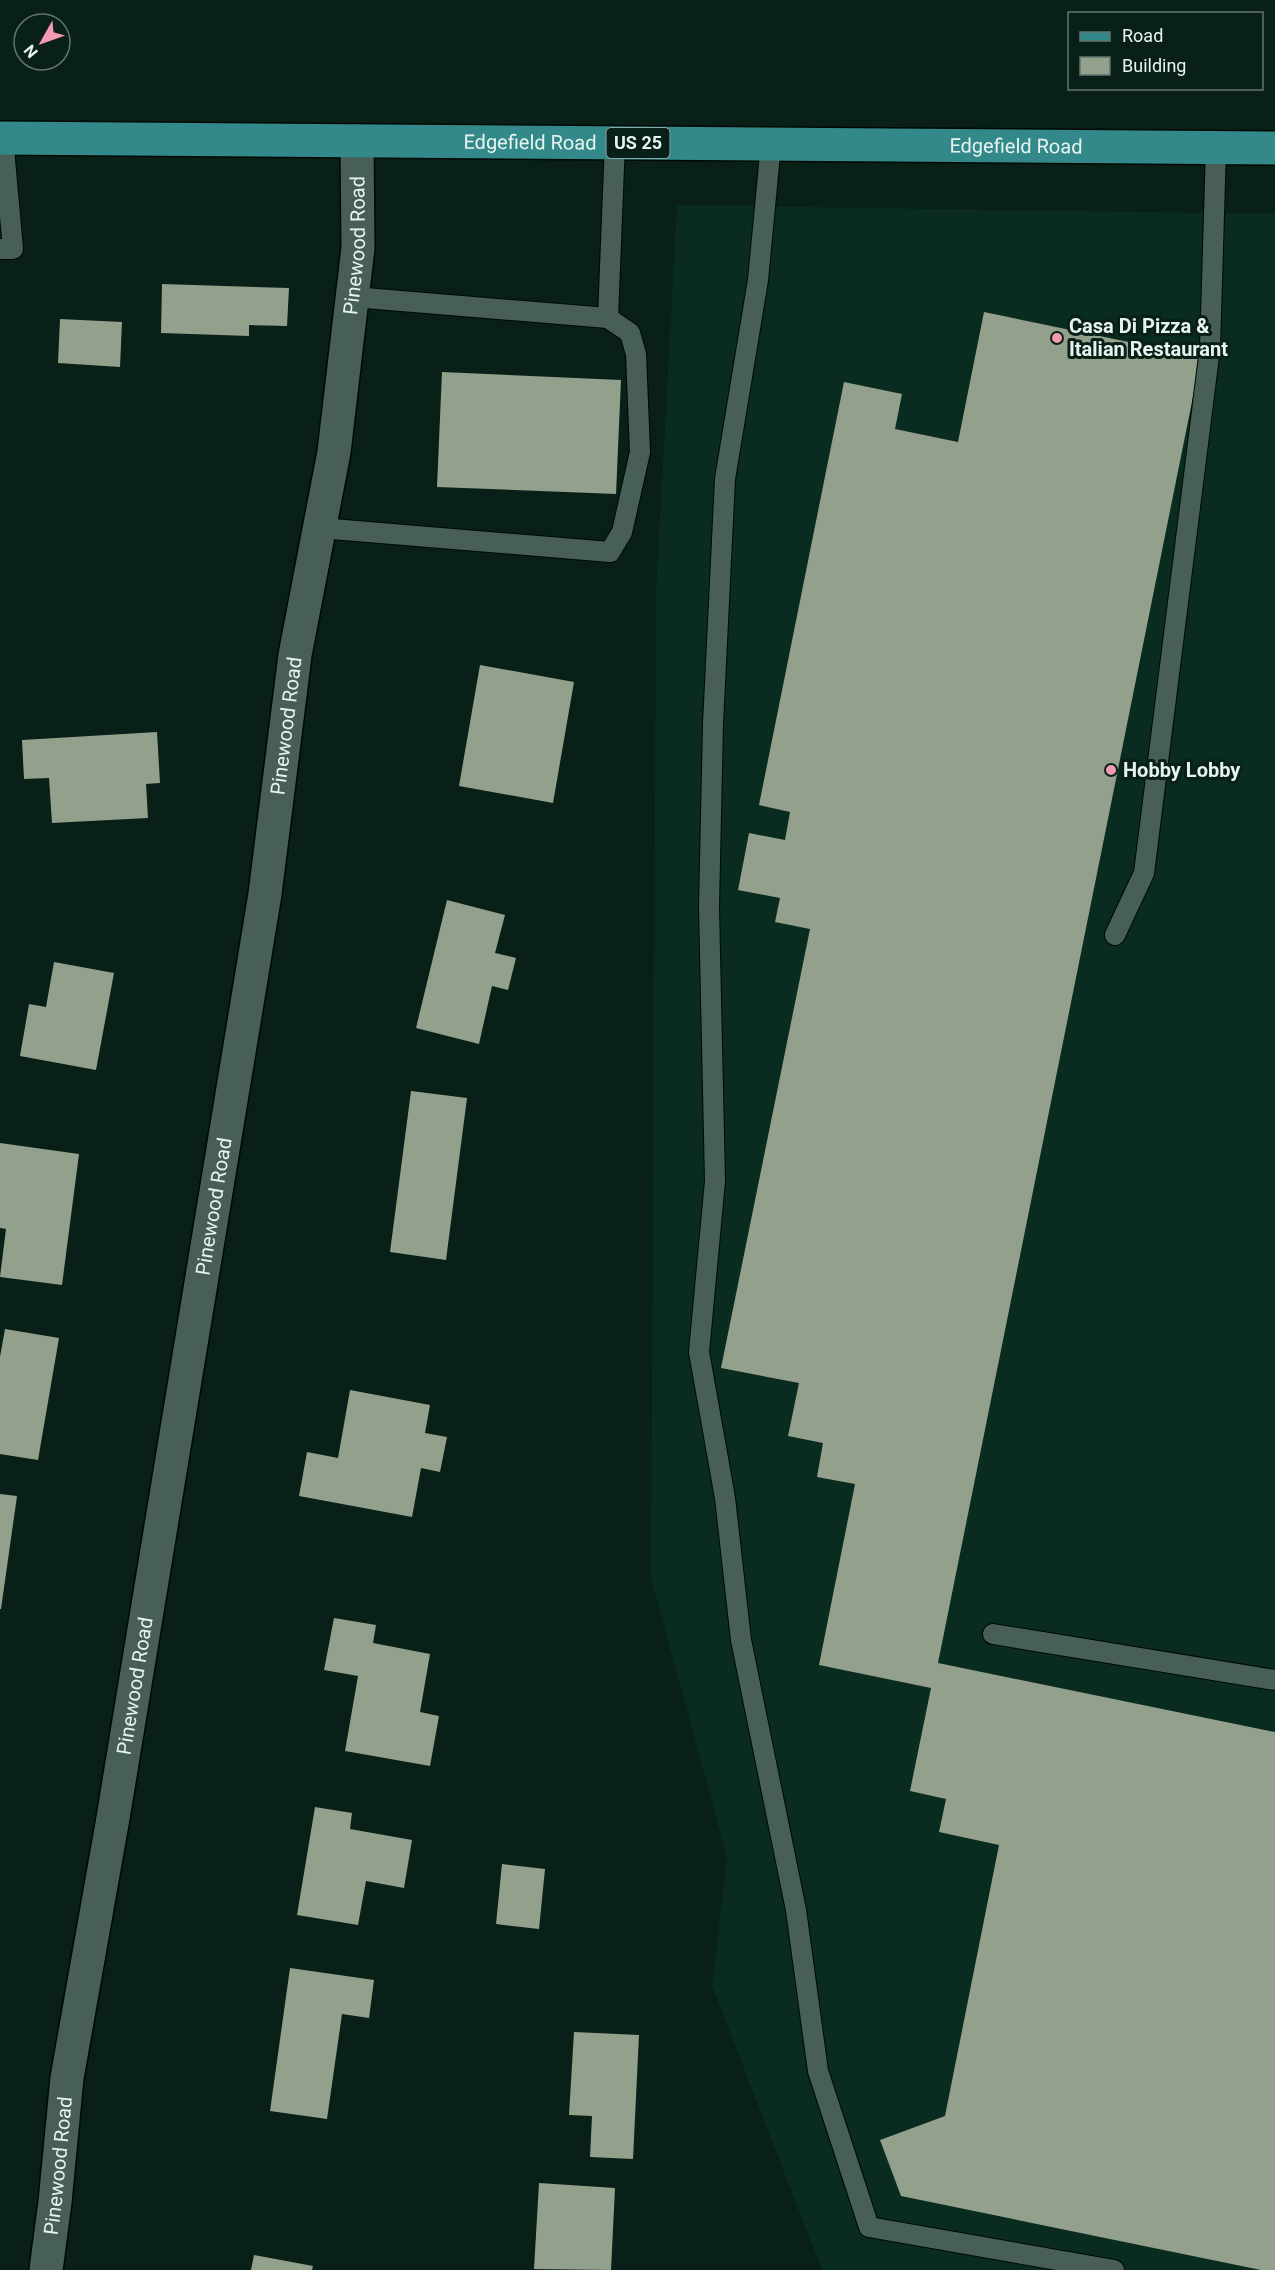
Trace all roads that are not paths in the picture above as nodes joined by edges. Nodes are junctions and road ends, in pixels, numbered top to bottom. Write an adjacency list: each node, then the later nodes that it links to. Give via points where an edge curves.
1 (2, 138): 2 (main road, Edgefield Road / US 25); 7 (lane, via 14,249)
2 (357, 141): 3 (main road, Edgefield Road / US 25); 8 (street, Pinewood Road, via 358,248)
3 (615, 142): 4 (main road, Edgefield Road / US 25); 9 (lane)
4 (771, 144): 6 (main road, Edgefield Road / US 25); 15 (lane, via 758,280 725,479 709,907 715,1181 699,1352 725,1498 741,1640 796,1910 818,2071 868,2227)
5 (1275, 147): 6 (main road, Edgefield Road / US 25)
6 (1216, 148): 11 (lane, via 1210,348 1144,873)
7 (0, 249)
8 (353, 297): 9 (lane); 10 (street, Pinewood Road, via 334,452)
9 (608, 318): 10 (lane, via 630,333 636,354 640,452 622,532 610,552)
10 (320, 528): 14 (street, Pinewood Road, via 295,655 265,894 67,2078)
11 (1115, 935)
12 (993, 1634): 13 (lane)
13 (1275, 1680)
14 (46, 2270)
15 (1114, 2270)

